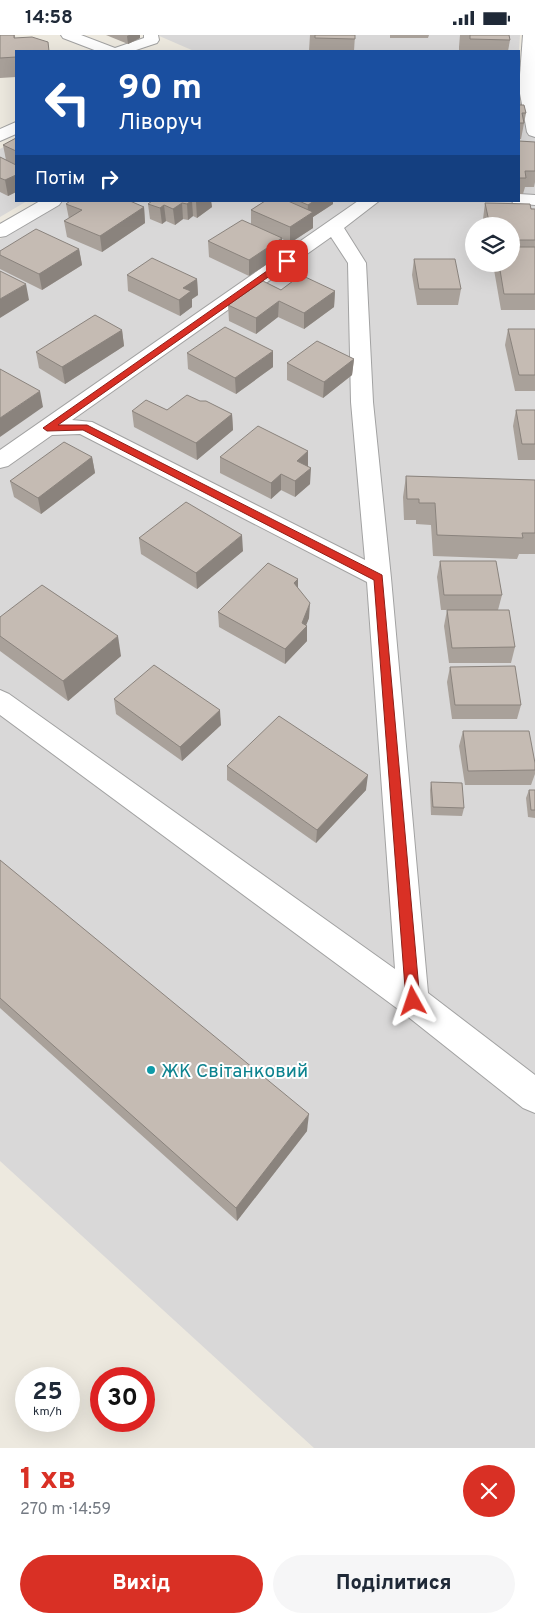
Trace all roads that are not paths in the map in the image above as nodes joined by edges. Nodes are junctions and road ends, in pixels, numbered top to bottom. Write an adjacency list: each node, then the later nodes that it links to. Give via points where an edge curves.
1 (68, 35): 4 (street)
2 (151, 35): 5 (street, via 152,40 147,43)
3 (530, 35): 6 (street, via 527,88)
4 (107, 50)
5 (122, 50)
6 (533, 126)
7 (15, 128): 8 (street)
8 (0, 136)
9 (520, 199): 10 (street)
10 (535, 200)
11 (51, 202): 14 (street)
12 (369, 202): 13 (street)
13 (335, 228): 15 (street); 17 (street, via 357,263 362,402)
14 (0, 232)
15 (47, 428): 16 (street); 17 (street, via 84,427)
16 (0, 461)
17 (379, 578): 19 (street)
18 (0, 701): 19 (street)
19 (413, 1001): 20 (street)
20 (535, 1096)

